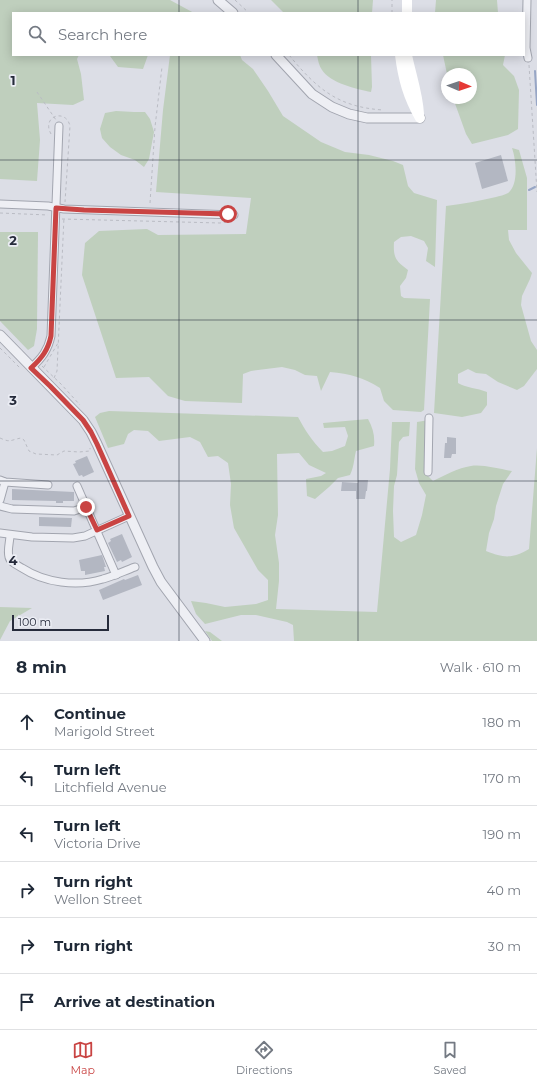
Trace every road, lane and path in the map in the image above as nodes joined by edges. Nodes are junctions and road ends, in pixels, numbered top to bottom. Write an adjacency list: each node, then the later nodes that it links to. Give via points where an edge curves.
1 (218, 0): 7 (street)
2 (235, 0): 8 (path)
3 (392, 0): 9 (path)
4 (401, 0): 10 (main road)
5 (407, 0): 11 (main road)
6 (527, 0): 16 (street, via 526,48)
7 (232, 12)
8 (248, 12)
9 (392, 12)
10 (401, 12)
11 (407, 12)
12 (277, 56): 21 (street, via 312,94 332,107 367,118)
13 (290, 56): 19 (path, via 312,81 335,97 360,107)
14 (400, 56): 21 (main road, via 411,103)
15 (407, 56): 21 (main road)
16 (529, 61): 23 (path)
17 (162, 67): 25 (path)
18 (37, 92): 20 (path)
19 (384, 110)
20 (53, 115)
21 (420, 118)
22 (59, 126): 28 (street)
23 (537, 192)
24 (66, 196): 27 (path)
25 (150, 203)
26 (0, 204): 28 (street)
27 (64, 204)
28 (56, 208): 32 (street); 39 (street, via 51,336 42,358)
29 (64, 212): 33 (path)
30 (0, 213): 31 (path)
31 (45, 215)
32 (234, 215)
33 (64, 218): 34 (path); 35 (path); 41 (path, via 57,371)
34 (59, 219)
35 (227, 222)
36 (0, 335): 39 (street)
37 (46, 363): 40 (path)
38 (42, 366): 40 (path)
39 (31, 368): 53 (street, via 83,420 91,432)
40 (44, 368): 41 (path)
41 (54, 378): 42 (path)
42 (78, 402)
43 (429, 418): 46 (street)
44 (0, 438): 45 (path, via 10,442 22,438 29,451 36,454)
45 (90, 452)
46 (428, 472)
47 (2, 481): 48 (street); 50 (street)
48 (48, 485)
49 (77, 486): 52 (street)
50 (0, 500)
51 (0, 506): 52 (street, via 12,509 74,511)
52 (86, 507): 54 (street)
53 (129, 516): 54 (street); 59 (street, via 161,582)
54 (97, 530): 56 (street, via 73,538); 58 (street)
55 (0, 533): 56 (street)
56 (10, 535): 58 (street, via 9,559 40,578 73,583 103,579)
57 (135, 567): 58 (street)
58 (116, 574)
59 (205, 641)

